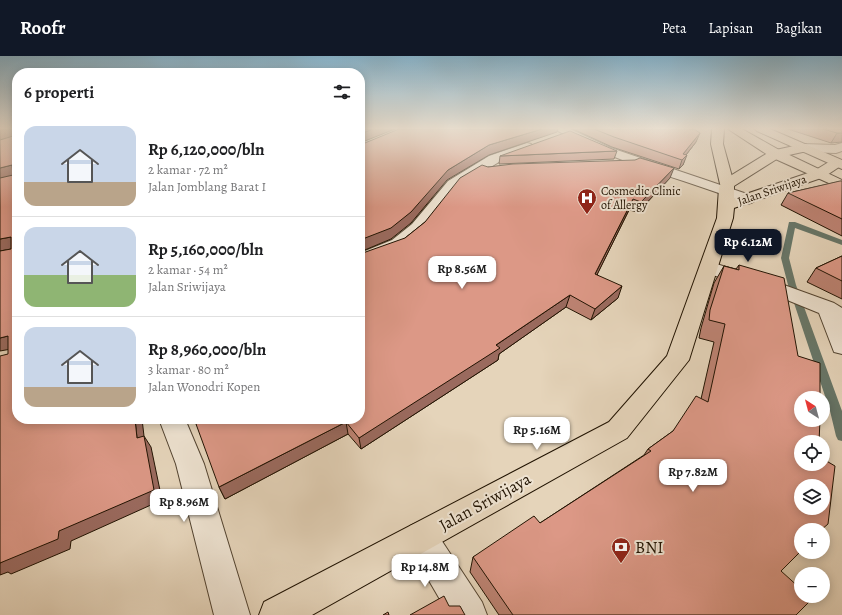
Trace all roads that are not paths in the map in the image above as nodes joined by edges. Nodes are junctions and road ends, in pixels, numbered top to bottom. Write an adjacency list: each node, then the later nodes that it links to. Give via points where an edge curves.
1 (505, 155): 10 (street)
2 (620, 155): 7 (street)
3 (720, 155): 13 (main road)
4 (774, 155): 13 (main road, Jalan Sriwijaya)
5 (778, 155): 11 (main road)
6 (839, 156): 11 (main road, Jalan Sriwijaya)
7 (640, 163): 8 (street); 13 (street)
8 (611, 165)
9 (505, 169): 10 (street)
10 (470, 174): 16 (street, via 454,184 418,228 398,244)
11 (819, 174): 12 (main road); 14 (main road, Jalan Sriwijaya)
12 (842, 185)
13 (727, 187): 14 (street); 15 (main road, Jalan Sriwijaya)
14 (748, 199): 15 (main road, Jalan Sriwijaya)
15 (728, 205): 17 (main road, Jalan Sriwijaya)
16 (365, 258)
17 (710, 268): 18 (street, via 777,289); 21 (main road, Jalan Sriwijaya, via 677,360 618,430)
18 (835, 312): 19 (street)
19 (842, 346)
20 (174, 424): 22 (street, via 190,464)
21 (421, 538): 23 (main road, Jalan Sriwijaya); 24 (street)
22 (232, 615)
23 (277, 615)
24 (469, 615)

